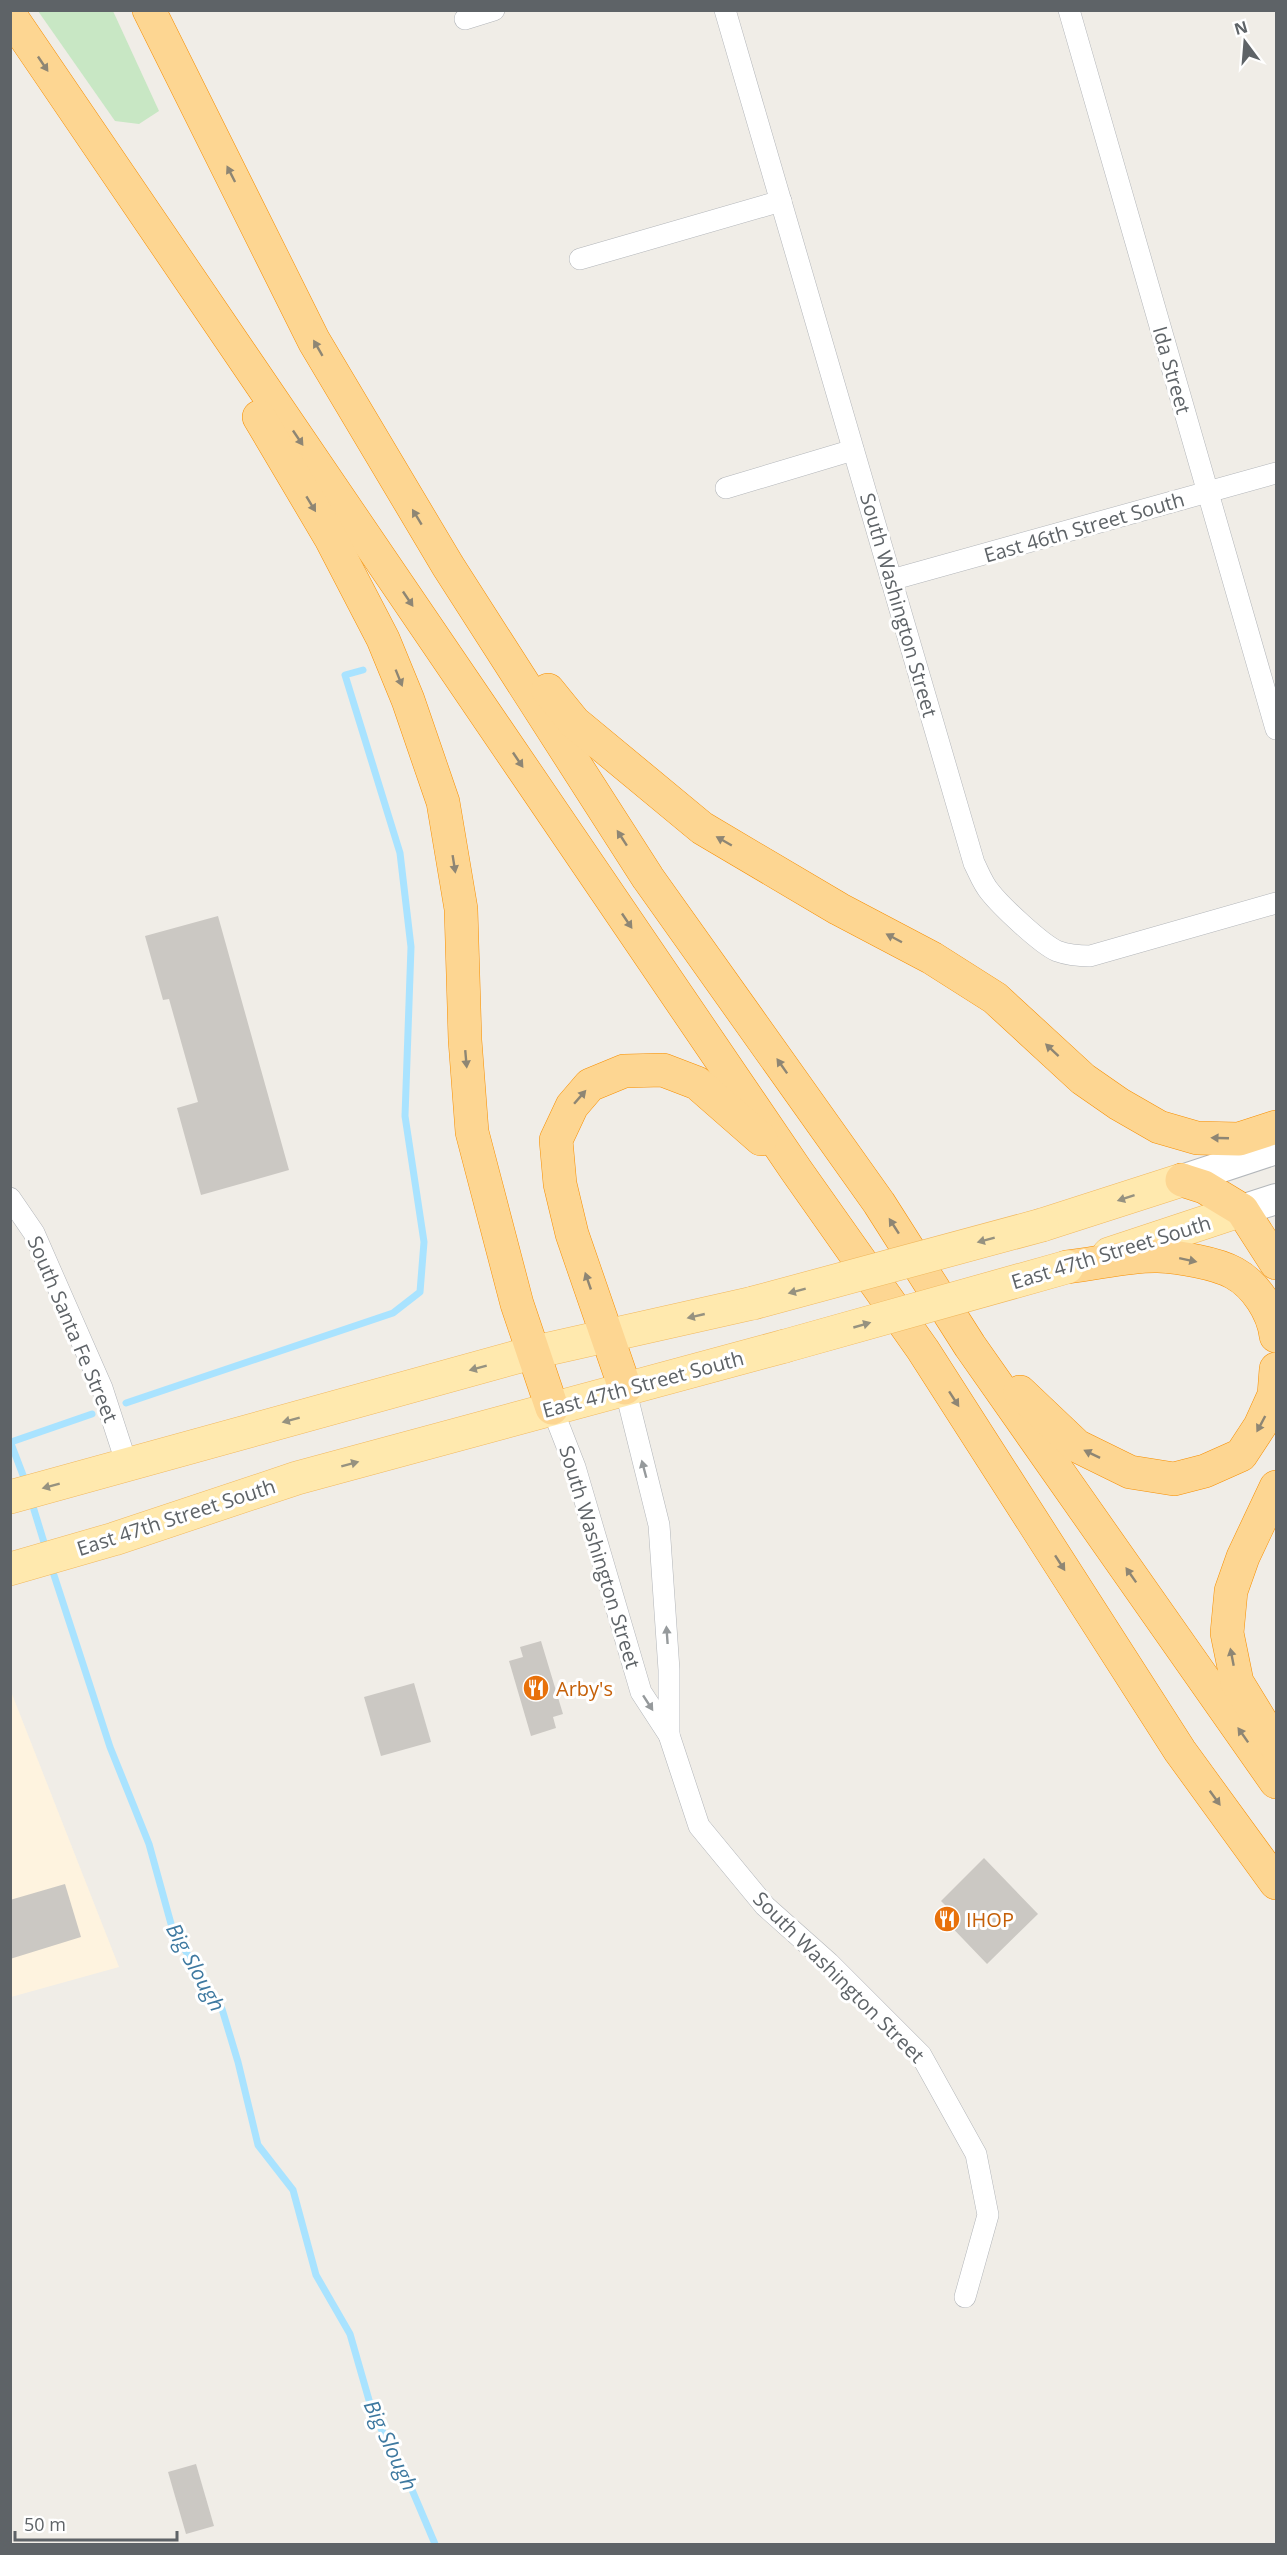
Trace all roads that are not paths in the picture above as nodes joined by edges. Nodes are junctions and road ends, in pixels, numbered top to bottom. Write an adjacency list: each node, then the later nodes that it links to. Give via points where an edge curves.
1 (149, 10): 14 (highway, one-way to 1, via 314,341)
2 (495, 10): 6 (street)
3 (726, 10): 8 (street, South Washington Street)
4 (1069, 10): 13 (street, Ida Street)
5 (10, 15): 7 (highway, one-way to 7)
6 (465, 19)
7 (87, 130): 20 (highway, one-way to 20); 30 (highway, one-way to 30, via 330,537 383,639 408,700 443,802 461,909 472,1132 517,1304)
8 (781, 201): 9 (street); 10 (street, South Washington Street)
9 (580, 259)
10 (853, 450): 12 (street); 15 (street, South Washington Street)
11 (1276, 473): 13 (street, East 46th Street South)
12 (726, 488)
13 (1208, 492): 15 (street, East 46th Street South); 16 (street, Ida Street)
14 (448, 566): 18 (highway, one-way to 14, via 1239,1139 1197,1138 1159,1127 1083,1079 995,998 702,828 574,722); 29 (highway, one-way to 14, via 879,1203 648,878)
15 (891, 580): 17 (street, South Washington Street, via 974,863 989,892 1013,915 1055,950 1090,956)
16 (1276, 729)
17 (1276, 903)
18 (1276, 1127)
19 (1276, 1149): 21 (main road)
20 (796, 1170): 28 (highway, one-way to 20, via 572,1234 560,1184 556,1140 572,1106 590,1085 624,1071 663,1070 698,1083); 41 (highway, one-way to 41, via 923,1350 1180,1751)
21 (1182, 1180): 24 (highway, via 1204,1187); 28 (main road, one-way to 28, bridge, via 1042,1225 753,1303)
22 (10, 1198): 34 (street, South Santa Fe Street, via 34,1233 102,1388)
23 (1276, 1199): 24 (main road, East 47th Street South)
24 (1242, 1210): 25 (highway); 26 (main road, East 47th Street South)
25 (1276, 1263)
26 (1067, 1267): 27 (highway, one-way to 27, via 1156,1256 1234,1273 1258,1293 1274,1321); 32 (main road, East 47th Street South, one-way to 26, bridge)
27 (1276, 1335)
28 (607, 1336): 30 (main road); 32 (highway)
29 (970, 1346): 31 (highway, one-way to 29, via 1274,1395 1241,1455 1174,1479 1130,1472 1077,1446); 40 (highway, one-way to 29)
30 (535, 1352): 33 (highway); 34 (main road, one-way to 34)
31 (1276, 1369)
32 (625, 1388): 33 (main road, East 47th Street South); 38 (street, South Washington Street, one-way to 32, via 669,1670 659,1525)
33 (552, 1408): 37 (main road, East 47th Street South, one-way to 33, via 297,1478); 38 (street, South Washington Street, one-way to 38, via 575,1467 641,1692)
34 (127, 1465): 36 (main road, one-way to 36)
35 (1276, 1487): 39 (highway, one-way to 35, via 1237,1682 1227,1633 1231,1591)
36 (10, 1497)
37 (10, 1569)
38 (669, 1736): 42 (street, South Washington Street, via 699,1826 765,1906 921,2055 976,2154 988,2215)
39 (1276, 1746)
40 (1276, 1782)
41 (1276, 1883)
42 (965, 2296)

